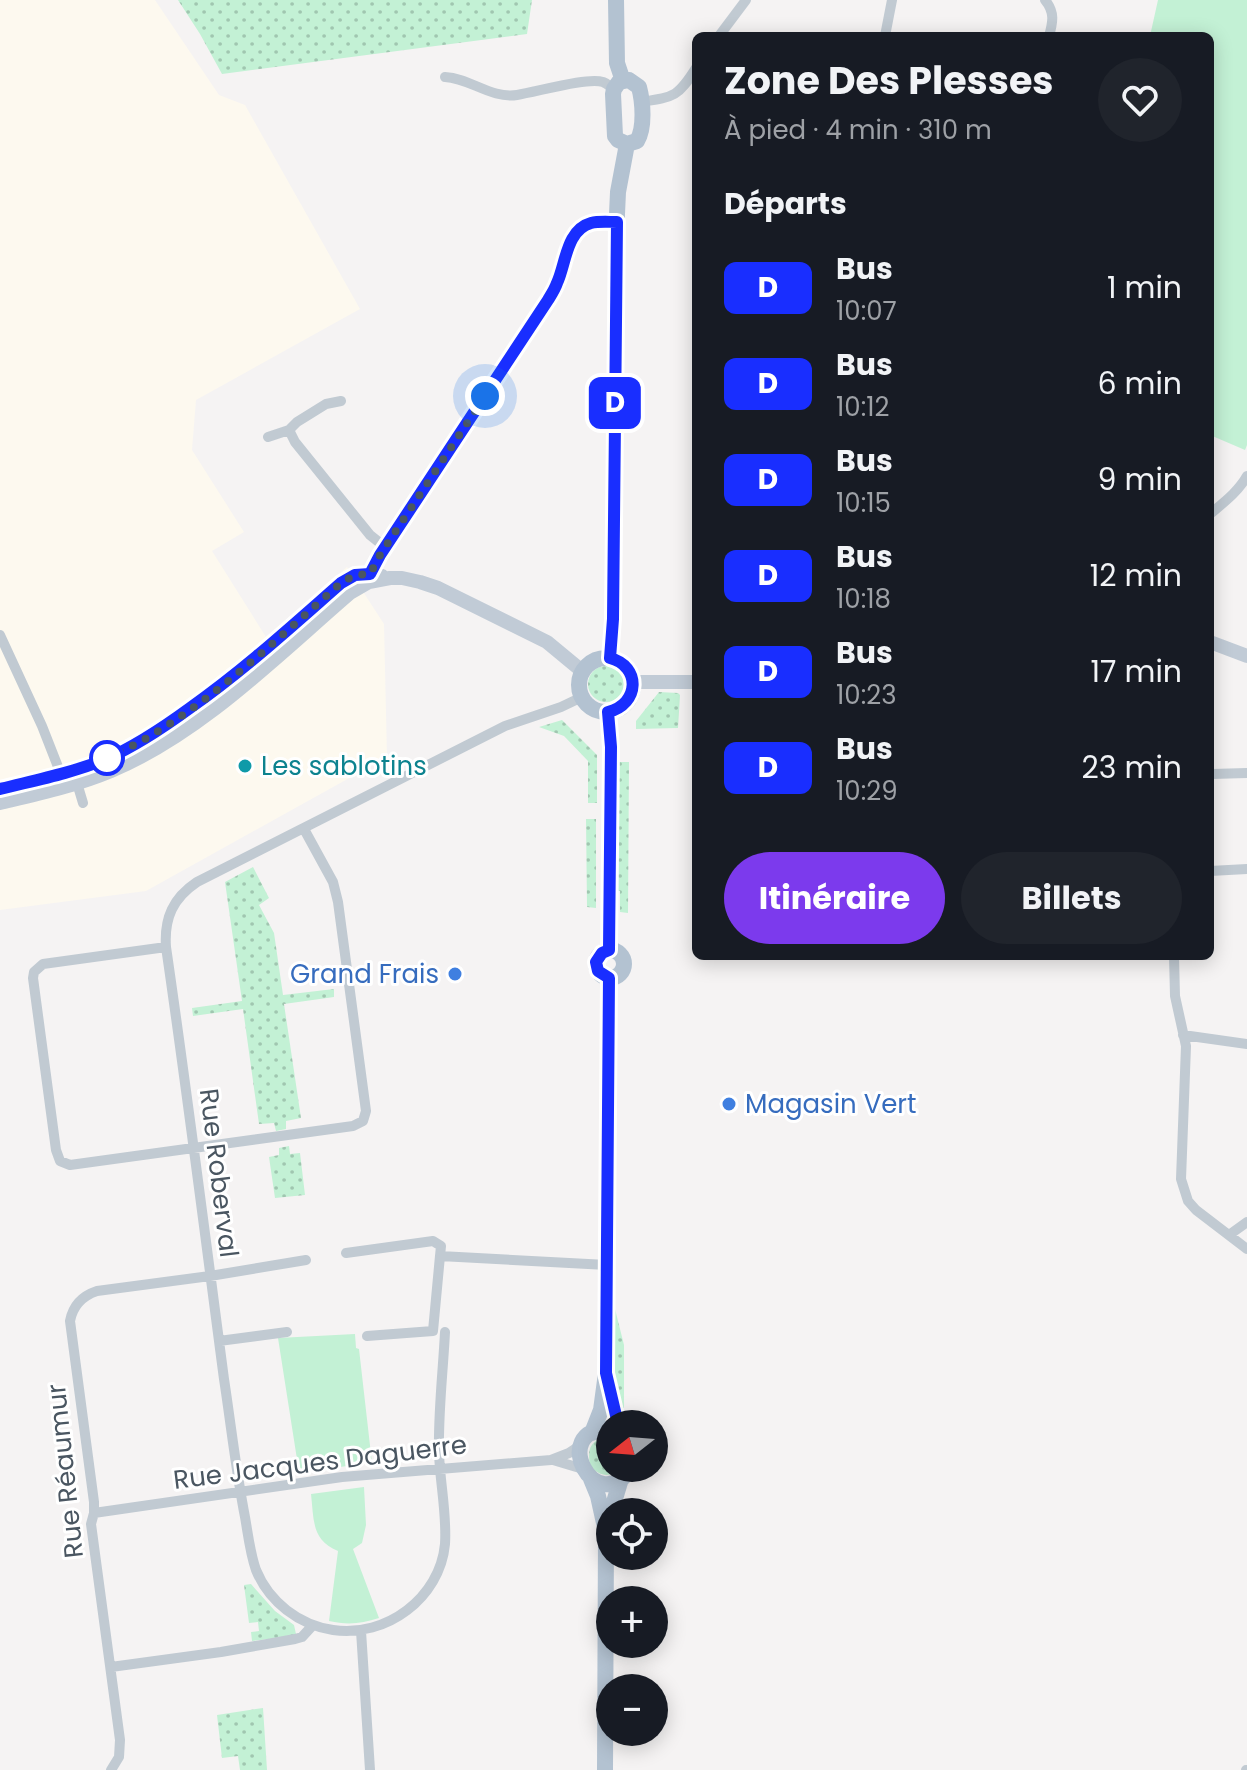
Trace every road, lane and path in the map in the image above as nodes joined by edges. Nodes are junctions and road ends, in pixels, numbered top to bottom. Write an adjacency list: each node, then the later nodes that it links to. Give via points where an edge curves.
1 (616, 0): 10 (main road)
2 (746, 0): 5 (street)
3 (892, 0): 6 (street)
4 (1045, 0): 7 (street, via 1053,21)
5 (722, 32)
6 (886, 32)
7 (1050, 32)
8 (692, 74): 11 (street, via 674,95)
9 (445, 77): 10 (street, via 505,96 599,81)
10 (618, 85): 11 (main road, via 634,82); 12 (main road, via 615,136)
11 (641, 102): 12 (main road, via 640,137)
12 (627, 144): 13 (main road)
13 (617, 222): 19 (street, via 587,224 574,237 548,300); 24 (main road)
14 (341, 401): 15 (street, via 326,404)
15 (289, 430): 16 (street); 19 (street)
16 (268, 437)
17 (1246, 482): 18 (street)
18 (1214, 510)
19 (385, 547): 20 (street)
20 (370, 578): 25 (street, via 402,578 438,588 547,642); 32 (street, via 236,692 177,734 114,770)
21 (0, 635): 32 (street)
22 (1214, 644): 23 (street)
23 (1247, 656)
24 (610, 658): 25 (main road, via 597,659); 26 (main road, via 626,666)
25 (582, 671): 28 (main road)
26 (633, 682): 27 (street); 29 (main road, via 628,700)
27 (692, 682)
28 (582, 697): 29 (main road, via 590,707); 36 (street, Rue Roberval, via 505,726)
29 (608, 712): 50 (main road, via 609,950 596,962 598,971 609,978)
30 (1247, 773): 31 (street)
31 (1214, 774)
32 (68, 781): 33 (street); 34 (street); 35 (street)
33 (0, 789)
34 (0, 803)
35 (83, 803)
36 (304, 829): 39 (street, Rue Roberval, via 184,891 167,921); 43 (street, via 338,902 365,1117 353,1126)
37 (1247, 869): 38 (street)
38 (1214, 871)
39 (166, 947): 43 (street, Rue Roberval); 43 (street, via 39,966 34,972 56,1150 60,1161 70,1165)
40 (1174, 960): 41 (street)
41 (1183, 1035): 42 (street); 45 (street, via 1181,1179 1188,1201)
42 (1247, 1044)
43 (194, 1148): 51 (street, Rue Roberval)
44 (1247, 1222): 45 (street)
45 (1229, 1235): 46 (street)
46 (1247, 1249)
47 (346, 1253): 48 (street, via 433,1241 441,1246)
48 (440, 1256): 50 (street); 54 (street, via 433,1331)
49 (306, 1260): 51 (street)
50 (607, 1265): 56 (main road)
51 (210, 1276): 55 (street, Rue Roberval); 66 (street, Rue Réaumur, via 97,1291 85,1295 72,1312)
52 (287, 1332): 55 (street)
53 (445, 1332): 61 (street, Rue Roberval)
54 (367, 1336)
55 (219, 1341): 64 (street, Rue Roberval)
56 (606, 1373): 57 (main road); 59 (main road, via 601,1410)
57 (615, 1410)
58 (596, 1432): 59 (main road)
59 (587, 1439): 60 (street); 62 (main road, via 579,1457)
60 (551, 1460): 61 (street, Rue Jacques Daguerre); 62 (street)
61 (440, 1468): 64 (street, Rue Jacques Daguerre); 69 (street, Rue Roberval, via 445,1530 438,1571 410,1608)
62 (587, 1474): 63 (main road); 65 (main road)
63 (596, 1478)
64 (240, 1490): 66 (street, Rue Jacques Daguerre); 68 (street, Rue Roberval, via 252,1558 262,1582 288,1612)
65 (599, 1498)
66 (94, 1513): 70 (street, Rue Réaumur, via 91,1524)
67 (608, 1570): 73 (main road)
68 (313, 1625): 69 (street, Rue Roberval); 70 (street, via 295,1639)
69 (361, 1631): 72 (street)
70 (111, 1667): 71 (street, Rue Réaumur, via 120,1748)
71 (111, 1770)
72 (370, 1770)
73 (605, 1770)

